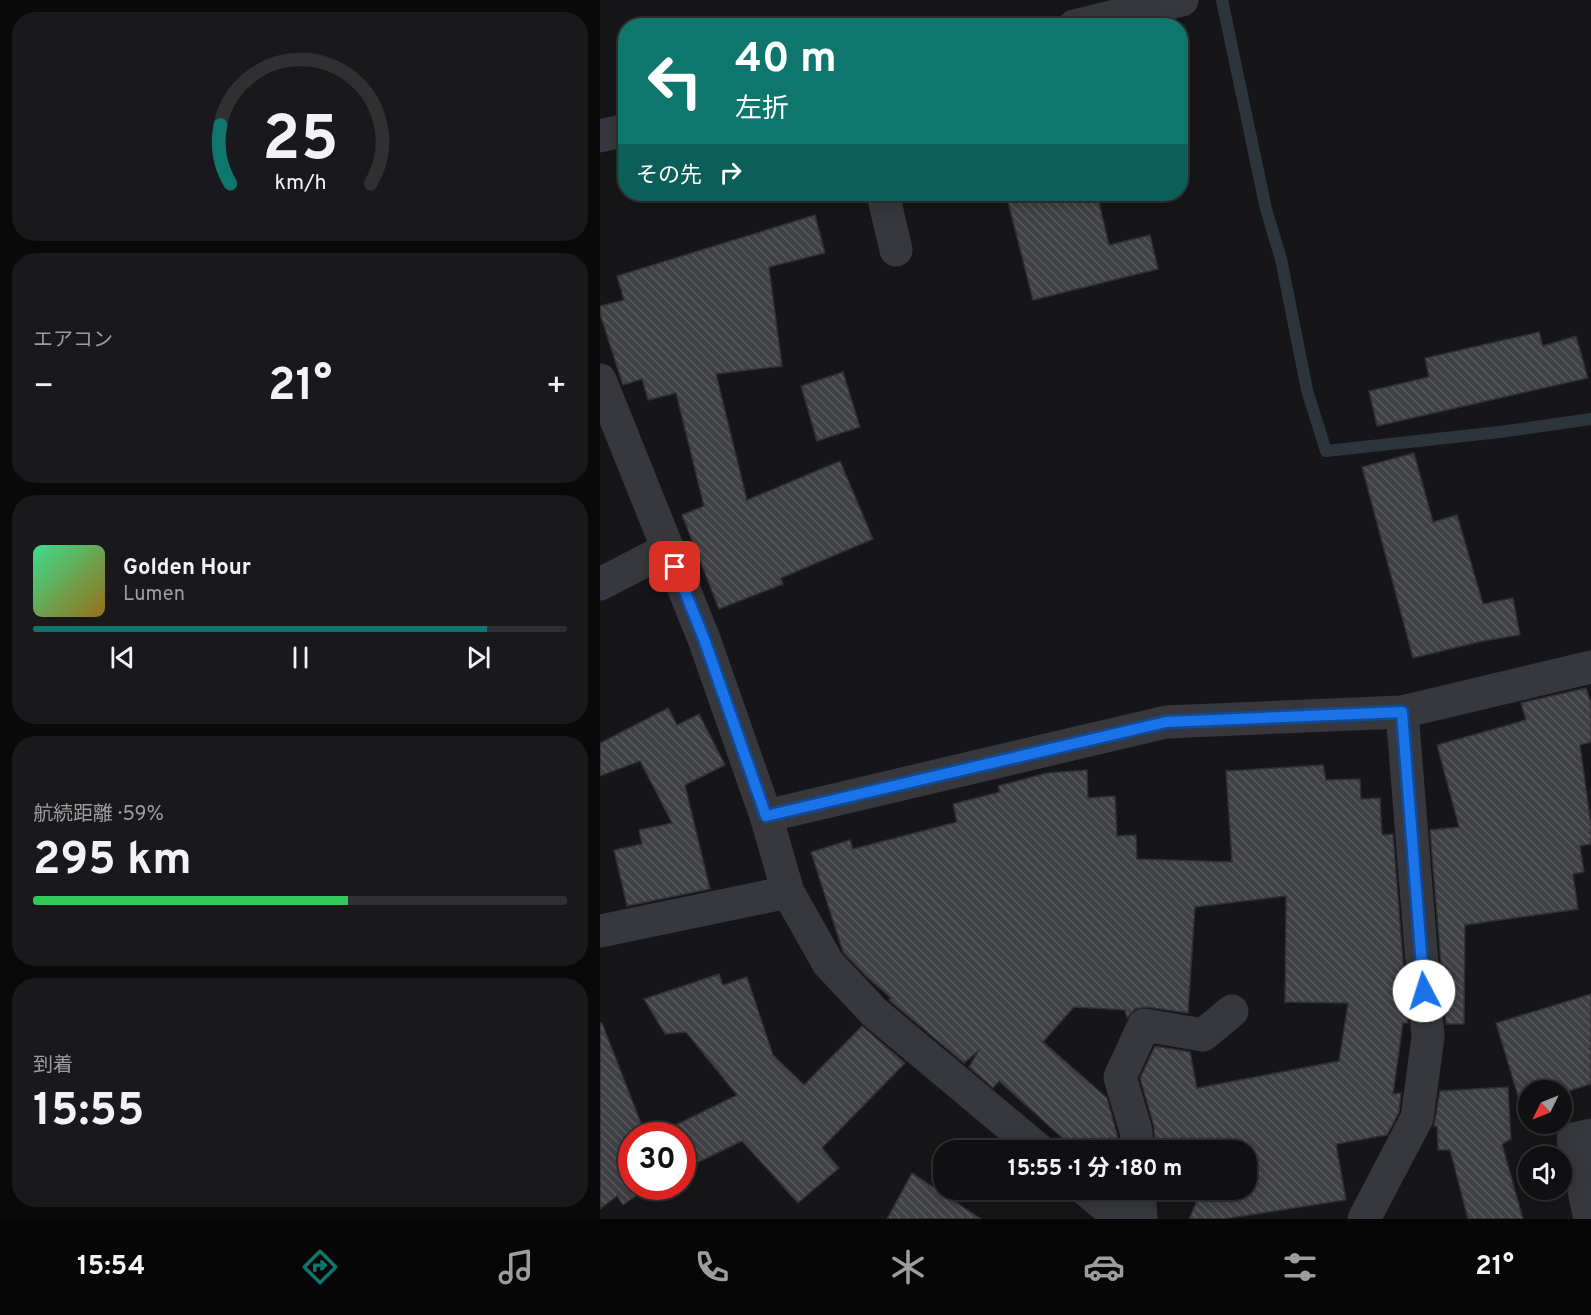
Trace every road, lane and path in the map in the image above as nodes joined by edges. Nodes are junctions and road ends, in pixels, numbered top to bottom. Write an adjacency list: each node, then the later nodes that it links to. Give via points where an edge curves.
1 (1182, 0): 2 (street)
2 (1107, 18)
3 (618, 132): 4 (street)
4 (600, 136)
5 (885, 201): 6 (street)
6 (896, 250)
7 (600, 380): 8 (street)
8 (668, 549): 9 (street); 12 (street)
9 (600, 584)
10 (1591, 667): 11 (street)
11 (1402, 712): 12 (street, via 1166,722); 23 (street, via 1428,1037 1417,1118)
12 (766, 816): 13 (street)
13 (788, 892): 14 (street); 17 (street, via 828,963 875,1014)
14 (600, 930)
15 (1232, 1011): 18 (street, via 1203,1035 1144,1025 1120,1077)
16 (1591, 1135): 24 (street, via 1573,1139)
17 (1027, 1140)
18 (1136, 1140)
19 (1098, 1200): 21 (street)
20 (1140, 1200): 22 (street)
21 (1121, 1219)
22 (1141, 1219)
23 (1364, 1219)
24 (1590, 1219)

